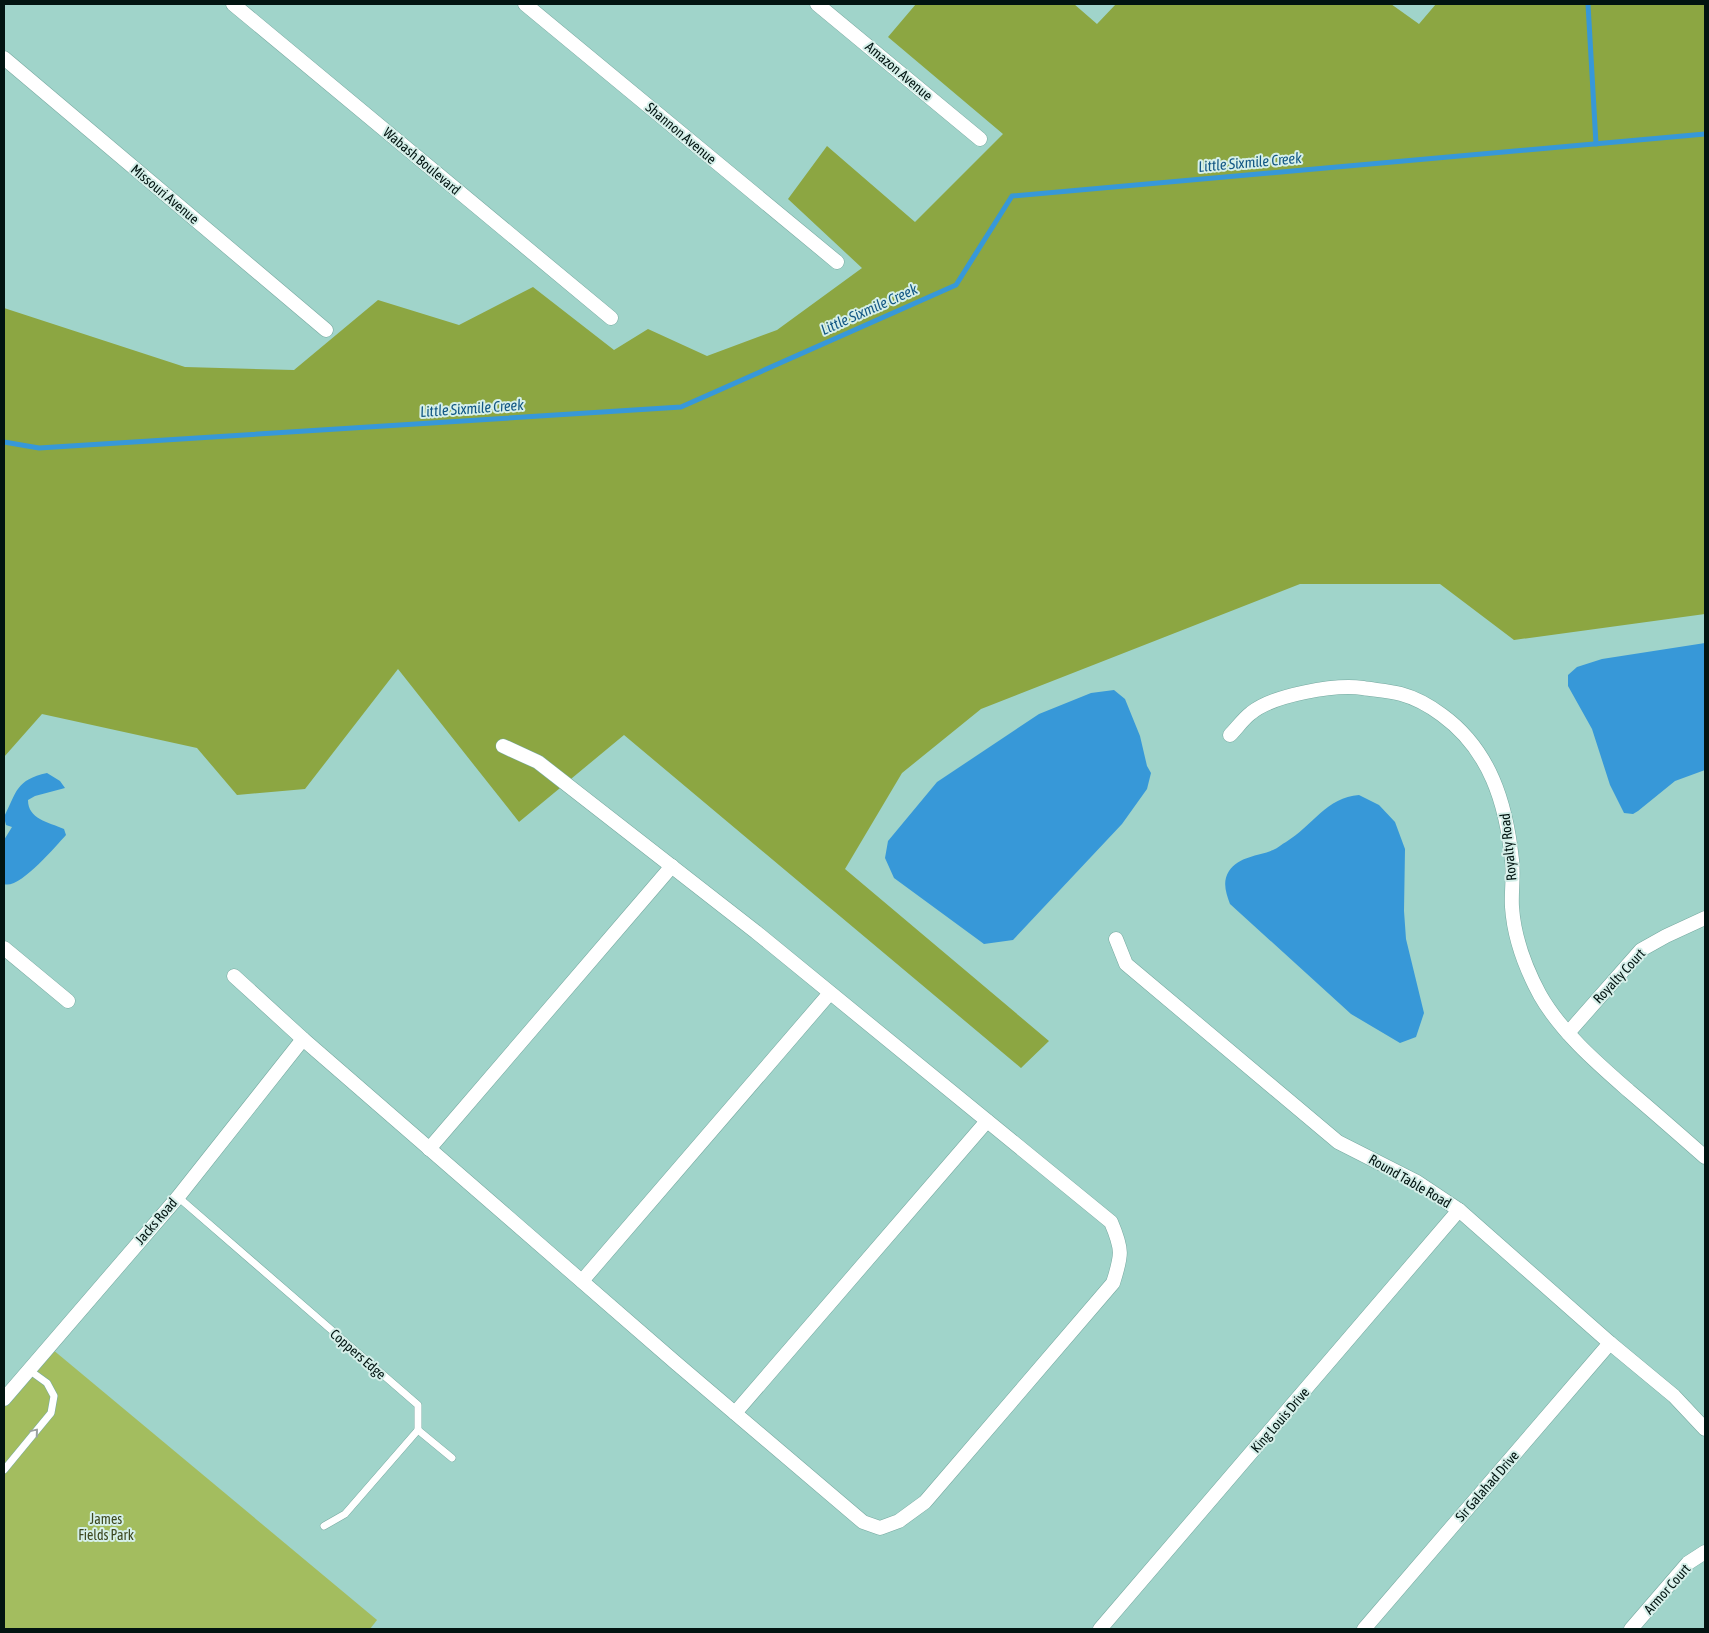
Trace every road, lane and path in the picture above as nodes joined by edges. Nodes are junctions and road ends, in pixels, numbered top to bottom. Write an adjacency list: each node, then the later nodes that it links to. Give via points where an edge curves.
1 (232, 4): 7 (street, Wabash Boulevard)
2 (525, 4): 6 (street, Shannon Avenue)
3 (817, 4): 5 (street, Amazon Avenue)
4 (4, 58): 8 (street, Missouri Avenue)
5 (980, 139)
6 (837, 262)
7 (611, 318)
8 (326, 330)
9 (1230, 735): 18 (street, Royalty Road, via 1252,712 1282,697 1352,687 1402,694 1429,706 1453,724 1489,767 1507,826 1517,936 1527,969 1541,996)
10 (503, 746): 11 (street, via 538,762)
11 (672, 866): 16 (street); 21 (street)
12 (1705, 918): 18 (street, Royalty Court, via 1641,950)
13 (1116, 939): 24 (street, Round Table Road, via 1126,964 1338,1142 1417,1182)
14 (4, 948): 17 (street)
15 (234, 976): 19 (street)
16 (830, 993): 20 (street); 25 (street)
17 (68, 1001)
18 (1568, 1033): 22 (street, Royalty Road, via 1591,1058)
19 (303, 1039): 21 (street); 23 (street, Jacks Road)
20 (986, 1121): 29 (street); 29 (street, via 1111,1222 1120,1244 1120,1261 1113,1283 938,1487 925,1502 899,1521 880,1528 863,1522)
21 (430, 1149): 25 (street)
22 (1705, 1157)
23 (178, 1196): 27 (street, Jacks Road); 31 (lane, Coppers Edge, via 418,1405)
24 (1459, 1210): 26 (street, Round Table Road); 36 (street, King Louis Drive)
25 (582, 1282): 29 (street)
26 (1610, 1343): 30 (street, Round Table Road, via 1674,1396); 37 (street, Sir Galahad Drive)
27 (29, 1370): 28 (street, Jacks Road); 33 (lane, one-way to 27, via 51,1413 54,1396 47,1383)
28 (4, 1399)
29 (735, 1413)
30 (1705, 1429)
31 (418, 1430): 32 (lane); 34 (lane, via 345,1514)
32 (452, 1458)
33 (4, 1470)
34 (324, 1526)
35 (1705, 1552): 38 (street, Armor Court, via 1688,1563)
36 (1100, 1629)
37 (1364, 1629)
38 (1631, 1629)

